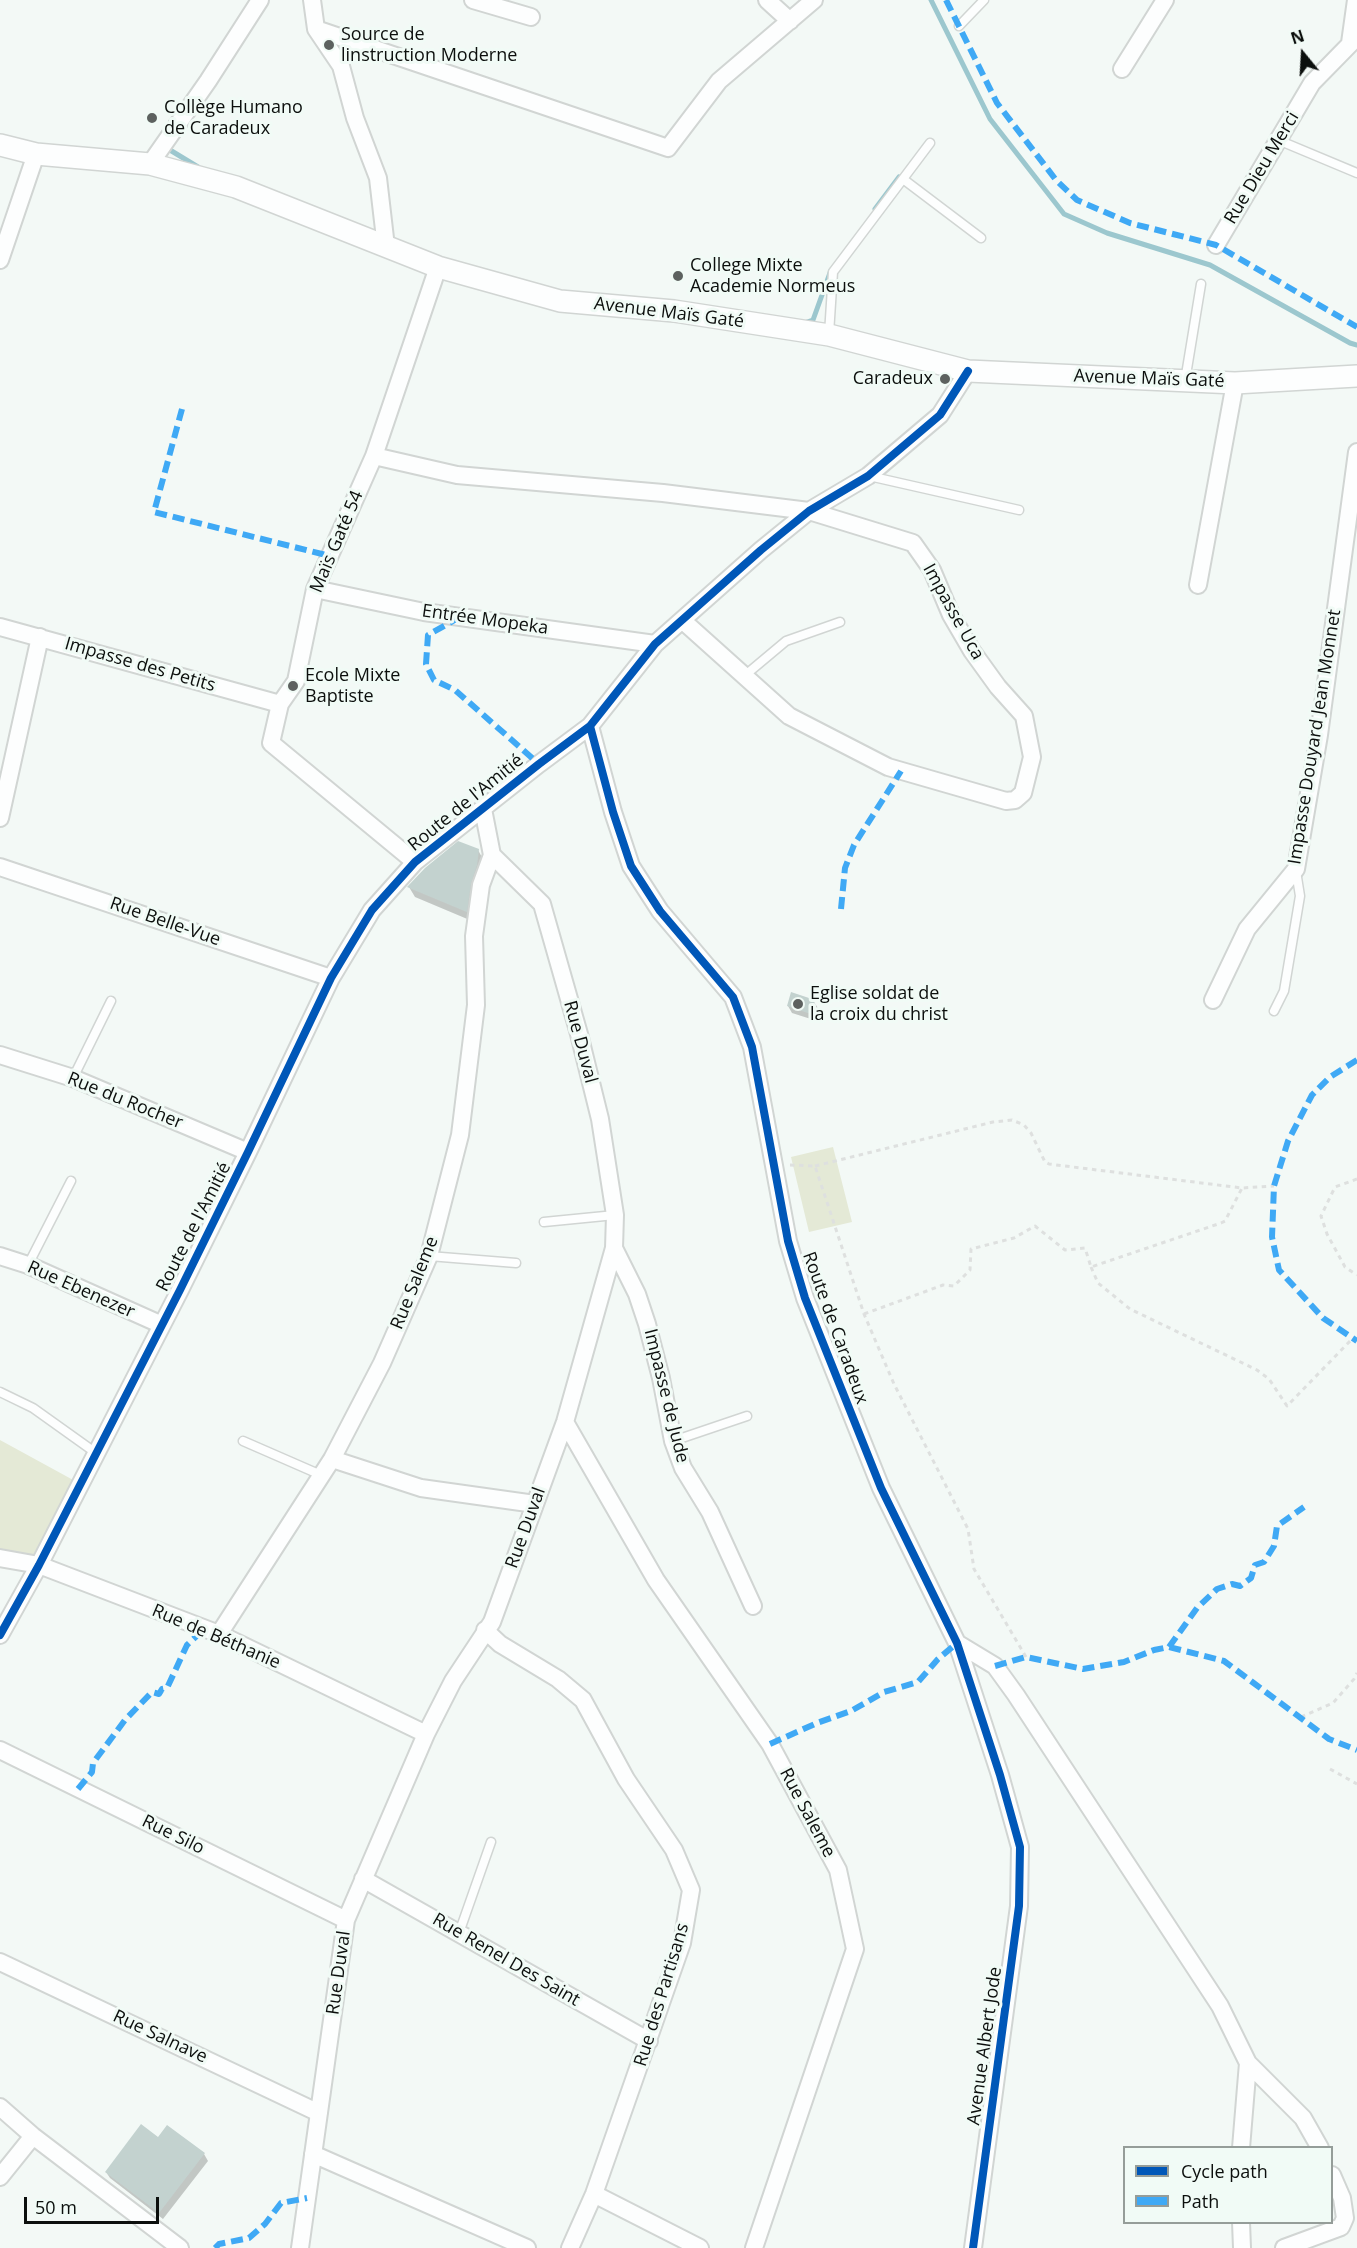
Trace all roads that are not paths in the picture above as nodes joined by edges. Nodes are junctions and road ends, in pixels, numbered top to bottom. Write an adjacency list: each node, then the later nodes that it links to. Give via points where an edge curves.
1 (258, 0): 19 (street)
2 (312, 0): 12 (street)
3 (473, 0): 9 (street)
4 (767, 0): 10 (street)
5 (814, 0): 10 (street)
6 (984, 0): 11 (lane)
7 (1165, 0): 14 (street)
8 (1356, 0): 13 (street)
9 (531, 17)
10 (790, 21): 12 (street, via 719,81 668,148)
11 (959, 26)
12 (316, 29): 24 (street, via 341,66 355,118 378,178)
13 (1353, 40): 15 (street, Rue Dieu Merci, via 1312,83)
14 (1122, 69)
15 (1278, 140): 20 (lane); 23 (street, Rue Dieu Merci)
16 (930, 143): 21 (lane)
17 (0, 145): 18 (street, Avenue Maïs Gaté)
18 (36, 154): 19 (street, Avenue Maïs Gaté); 25 (street)
19 (150, 164): 24 (street, Avenue Maïs Gaté, via 236,187)
20 (1357, 173)
21 (903, 179): 22 (lane); 28 (lane, via 833,272)
22 (981, 238)
23 (1216, 246)
24 (386, 247): 26 (street, Avenue Maïs Gaté)
25 (0, 260)
26 (438, 267): 28 (street, Avenue Maïs Gaté, via 560,301 674,311); 34 (street, Maïs Gaté 54)
27 (1200, 284): 31 (lane)
28 (829, 335): 29 (street, Avenue Maïs Gaté)
29 (968, 371): 31 (street, Avenue Maïs Gaté); 35 (street, Route de l'Amitié, via 940,415)
30 (1357, 376): 32 (street, Avenue Maïs Gaté)
31 (1185, 381): 32 (street, Avenue Maïs Gaté)
32 (1235, 383): 38 (street)
33 (1357, 452): 53 (street, Impasse Douyard Jean Monnet, via 1319,735)
34 (374, 456): 37 (street, via 457,475 663,493); 39 (street, Maïs Gaté 54)
35 (868, 476): 36 (lane); 37 (street, Route de l'Amitié)
36 (1019, 510)
37 (809, 511): 40 (street, Route de l'Amitié); 45 (street, Impasse Uca, via 913,543 932,570 972,651 1024,716 1032,757 1023,793 1006,801 888,766 789,716)
38 (1198, 585)
39 (315, 590): 44 (street, Entrée Mopeka, via 424,612); 46 (street, Maïs Gaté 54, via 296,681)
40 (682, 620): 44 (street, Route de l'Amitié); 45 (street)
41 (840, 622): 45 (lane, via 786,641)
42 (0, 627): 43 (street, Impasse des Petits)
43 (40, 637): 46 (street, Impasse des Petits); 49 (street)
44 (655, 644): 47 (street, Route de l'Amitié)
45 (743, 677)
46 (280, 704): 51 (street, Maïs Gaté 54, via 271,743)
47 (590, 726): 48 (street, Route de l'Amitié); 85 (street, Route de Caradeux, via 631,866 660,911 733,997 752,1047 788,1241 813,1320 881,1488)
48 (483, 808): 50 (street); 51 (street, Route de l'Amitié)
49 (0, 818)
50 (492, 855): 62 (street, Rue Duval, via 542,904 600,1119); 66 (street, Rue Saleme, via 481,885 474,936 476,1005 460,1135)
51 (415, 862): 54 (street, Route de l'Amitié, via 372,910)
52 (0, 867): 54 (street, Rue Belle-Vue)
53 (1296, 869): 55 (street, Impasse Douyard Jean Monnet, via 1247,929); 57 (lane, via 1300,896 1284,991)
54 (331, 978): 60 (street, Route de l'Amitié)
55 (1213, 1000)
56 (111, 1001): 59 (lane)
57 (1274, 1011)
58 (0, 1055): 59 (street, Rue du Rocher)
59 (73, 1078): 60 (street, Rue du Rocher)
60 (248, 1152): 69 (street, Route de l'Amitié)
61 (71, 1181): 68 (lane)
62 (615, 1215): 63 (lane); 64 (street, Rue Duval)
63 (544, 1222)
64 (614, 1248): 72 (street, Rue Duval); 74 (street, Impasse de Jude, via 647,1324)
65 (0, 1256): 68 (street, Rue Ebenezer)
66 (429, 1256): 67 (lane); 76 (street, Rue Saleme, via 382,1363)
67 (516, 1263)
68 (28, 1265): 69 (street, Rue Ebenezer)
69 (162, 1325): 75 (street, Route de l'Amitié)
70 (0, 1392): 75 (lane, via 33,1408)
71 (747, 1416): 74 (lane)
72 (565, 1422): 78 (street, Rue Duval); 111 (street, Rue Saleme, via 657,1580 770,1744 838,1869 855,1949)
73 (243, 1441): 77 (lane)
74 (673, 1441): 81 (street, Impasse de Jude)
75 (96, 1453): 80 (street, Route de l'Amitié)
76 (332, 1459): 77 (street, Rue Saleme); 78 (street, via 421,1488)
77 (321, 1474): 84 (street, Rue Saleme)
78 (535, 1504): 82 (street, Rue Duval, via 492,1622)
79 (0, 1558): 80 (street, Rue de Béthanie)
80 (39, 1565): 83 (street, Route de l'Amitié); 84 (street, Rue de Béthanie)
81 (753, 1606)
82 (485, 1630): 86 (street, Rue Duval); 94 (street, Rue des Partisans, via 583,1700 626,1779 674,1850 691,1890 682,1943)
83 (0, 1635)
84 (219, 1635): 86 (street, Rue de Béthanie)
85 (957, 1643): 89 (street, Route de Caradeux); 95 (street, via 994,1666 1016,1695 1220,2006)
86 (426, 1734): 90 (street, Rue Duval)
87 (0, 1750): 91 (street, Rue Silo)
88 (490, 1842): 92 (lane)
89 (1020, 1847): 112 (street, Avenue Albert Jode, via 1015,1941)
90 (363, 1879): 91 (street, Rue Duval); 92 (street, Rue Renel Des Saint)
91 (346, 1920): 97 (street, Rue Duval)
92 (459, 1933): 94 (street, Rue Renel Des Saint)
93 (0, 1962): 97 (street, Rue Salnave)
94 (649, 2041): 104 (street, Rue des Partisans)
95 (1248, 2063): 99 (street); 100 (street, via 1303,2118)
96 (0, 2107): 98 (street)
97 (319, 2112): 101 (street, Rue Duval)
98 (33, 2136): 102 (street); 106 (street)
99 (1241, 2146)
100 (1319, 2146)
101 (314, 2154): 107 (street, Rue Duval); 108 (street)
102 (0, 2177)
103 (1333, 2177): 114 (street, via 1342,2198 1345,2218 1341,2227)
104 (594, 2194): 109 (street, Rue des Partisans); 110 (street)
105 (1241, 2224): 113 (street)
106 (180, 2248)
107 (300, 2248)
108 (527, 2248)
109 (570, 2248)
110 (700, 2248)
111 (754, 2248)
112 (973, 2248)
113 (1242, 2248)
114 (1284, 2248)

